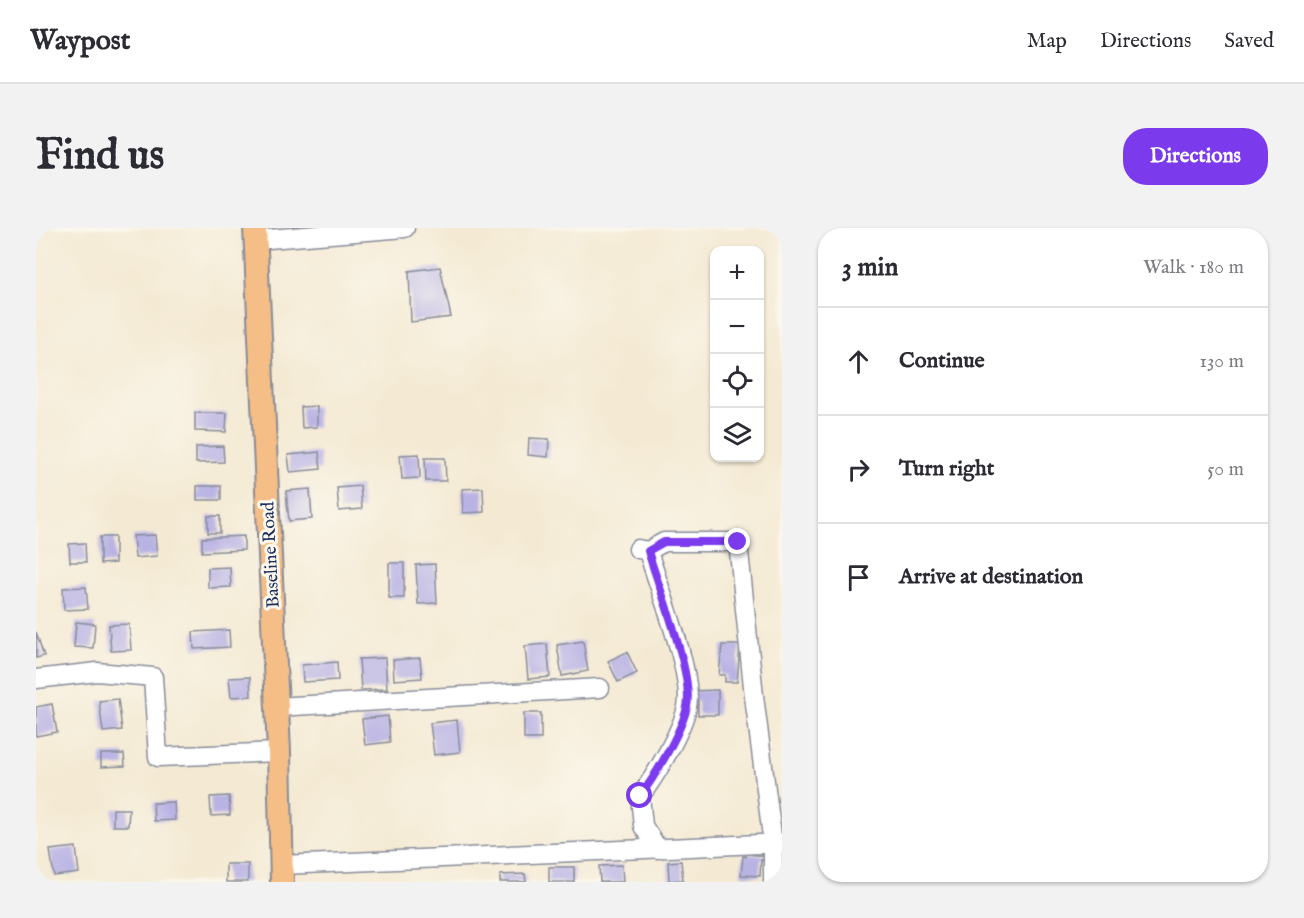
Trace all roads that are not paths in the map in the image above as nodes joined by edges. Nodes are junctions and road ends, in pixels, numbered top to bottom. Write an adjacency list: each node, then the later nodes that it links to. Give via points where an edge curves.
1 (405, 228): 2 (street)
2 (255, 234): 5 (main road, Baseline Road)
3 (36, 679): 6 (street, via 97,672 153,677 158,757)
4 (600, 688): 5 (street)
5 (276, 707): 6 (main road, Baseline Road)
6 (279, 752): 9 (main road, Baseline Road)
7 (778, 843): 8 (street); 8 (street, via 754,696 738,542 664,542 643,550 685,674 687,706 656,776 640,796 643,826); 10 (street)
8 (658, 849): 9 (street)
9 (282, 873)
10 (773, 882)

